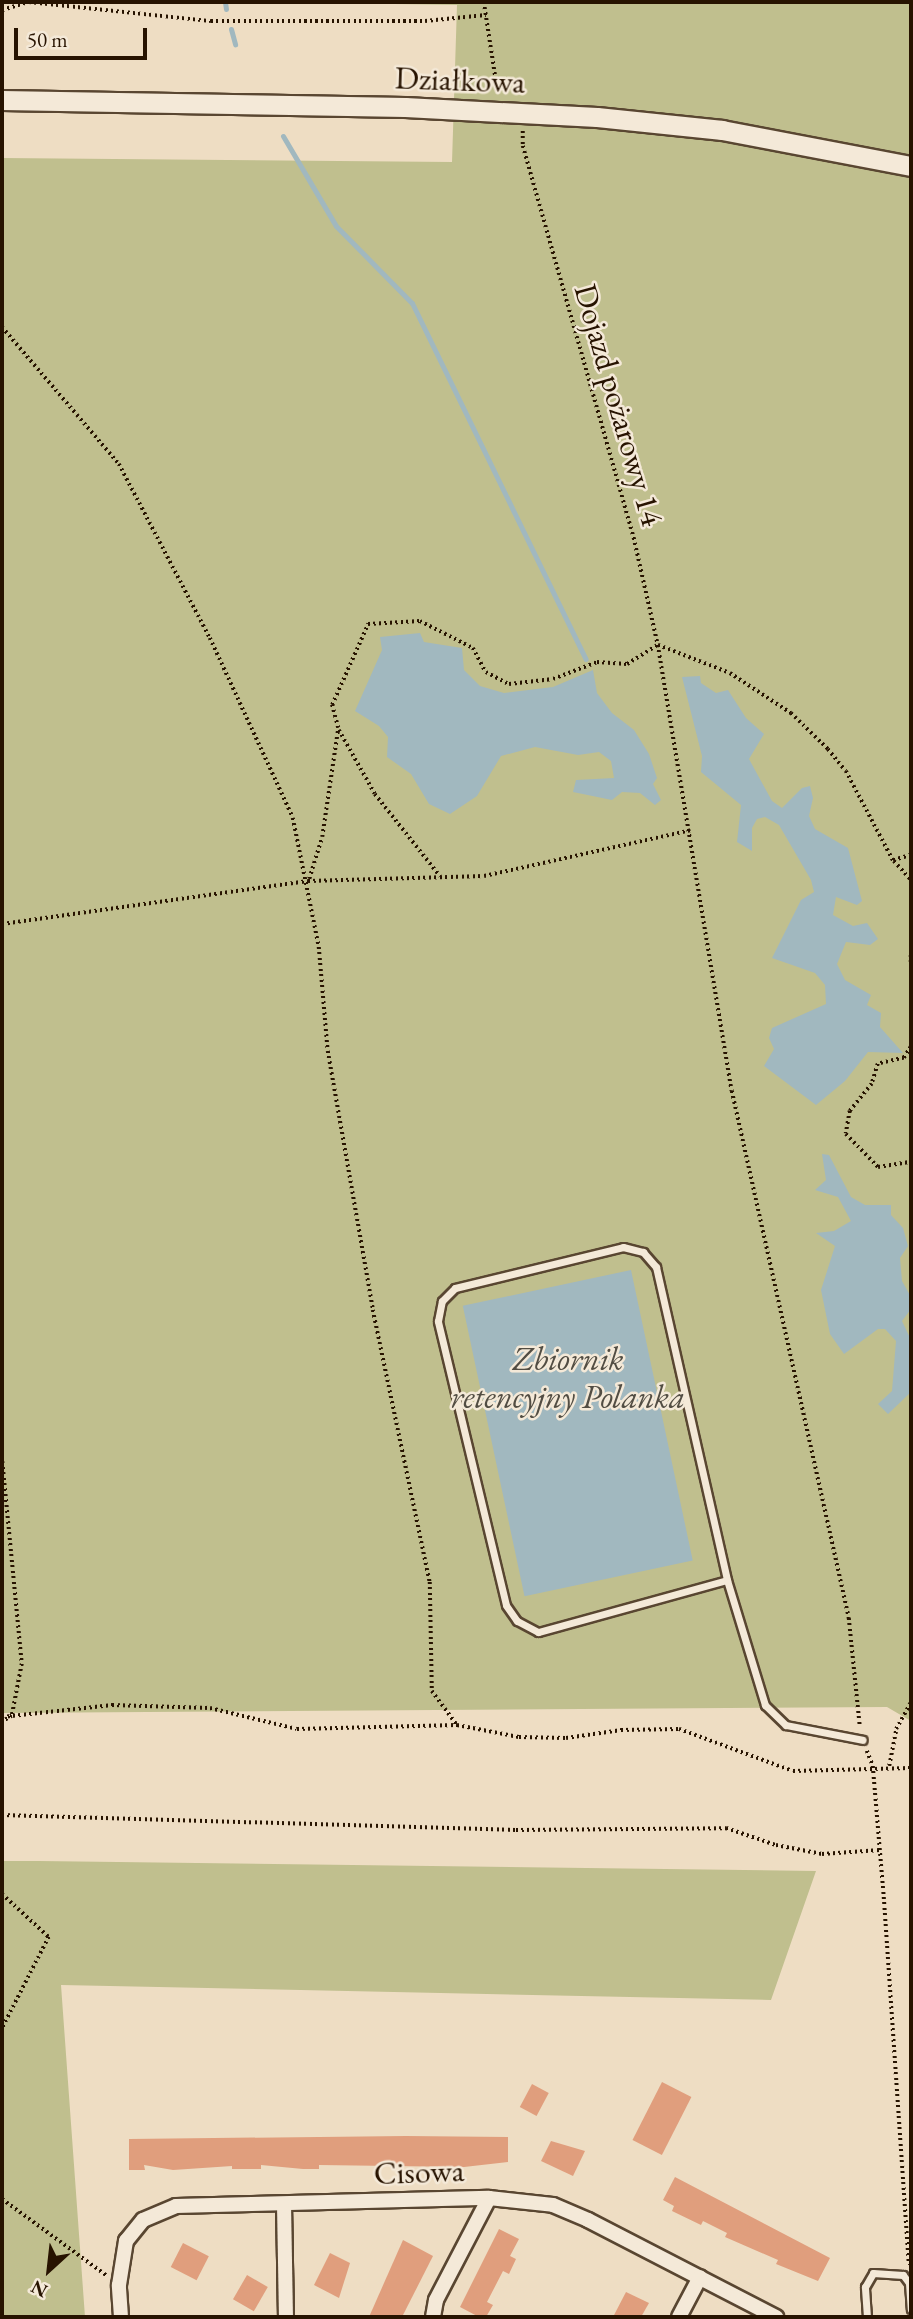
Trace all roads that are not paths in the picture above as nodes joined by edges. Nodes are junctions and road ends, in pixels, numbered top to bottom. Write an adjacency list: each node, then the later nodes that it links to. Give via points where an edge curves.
1 (2, 100): 2 (street, Działkowa, via 508,111 722,130)
2 (911, 166)
3 (727, 1580): 3 (lane, via 656,1266 643,1252 623,1247 455,1288 442,1301 438,1321 506,1605 517,1621 538,1632); 4 (lane, via 765,1705 786,1725)
4 (863, 1740)
5 (489, 2198): 6 (street, Cisowa); 7 (street, Cisowa, via 553,2205); 11 (street, via 436,2300)
6 (284, 2204): 9 (street, Cisowa, via 176,2206 143,2220 126,2241 119,2285); 10 (street)
7 (700, 2277): 12 (street); 13 (street, Cisowa)
8 (911, 2309): 14 (lane, via 909,2283 896,2272 873,2273 865,2287)
9 (121, 2317)
10 (286, 2317)
11 (433, 2317)
12 (679, 2317)
13 (776, 2317)
14 (867, 2317)

